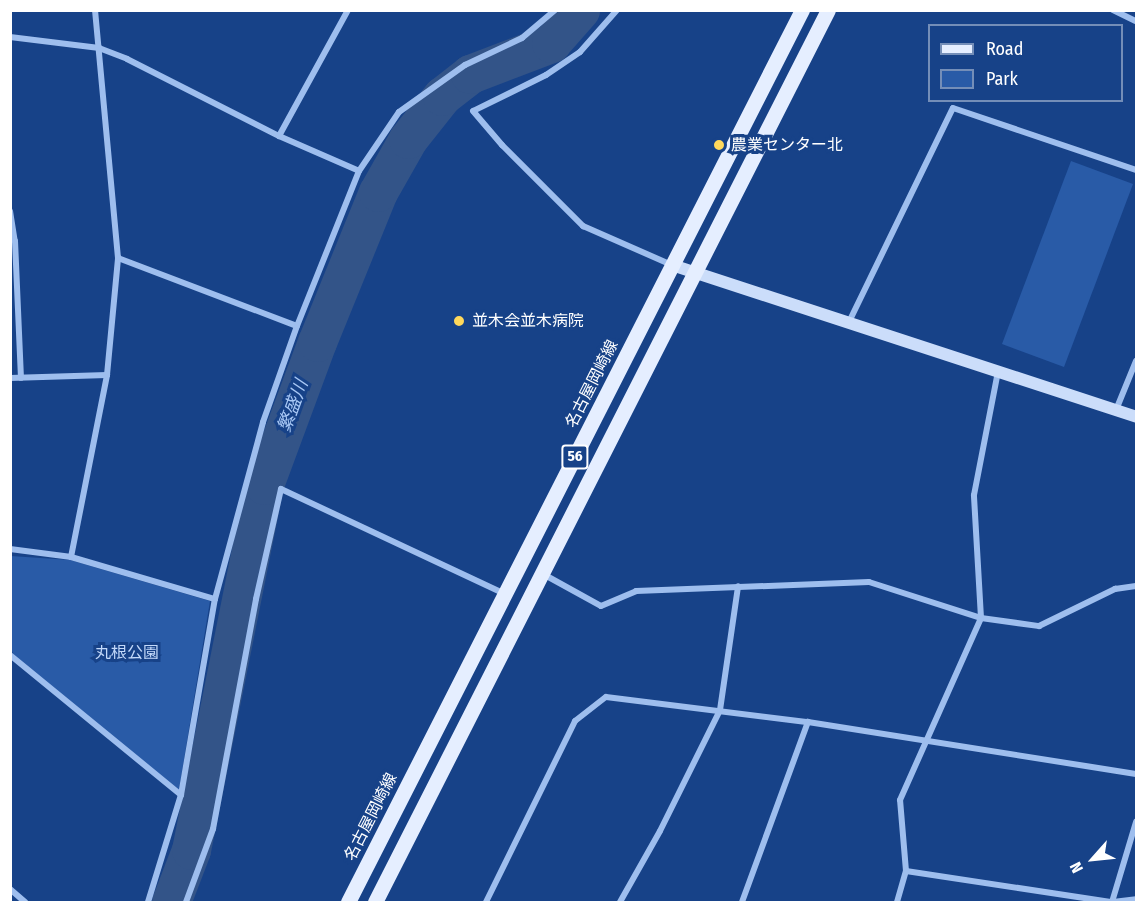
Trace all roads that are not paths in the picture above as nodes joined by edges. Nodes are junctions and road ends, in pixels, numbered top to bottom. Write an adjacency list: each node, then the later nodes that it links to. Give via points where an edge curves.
1 (95, 10): 10 (street)
2 (348, 10): 11 (street)
3 (555, 10): 12 (street, via 522,38 465,65 399,112)
4 (617, 10): 16 (street, via 580,52 546,75 473,111 583,226)
5 (802, 10): 16 (main road, 名古屋岡崎線 / 56)
6 (828, 10): 17 (main road, 56)
7 (1113, 10): 8 (street)
8 (1137, 21)
9 (10, 37): 10 (street)
10 (99, 48): 11 (street); 15 (street)
11 (279, 136): 12 (street)
12 (359, 171): 19 (street)
13 (1137, 171): 18 (street, via 953,108)
14 (10, 211): 24 (street, via 15,241)
15 (118, 258): 19 (street); 22 (street)
16 (672, 265): 17 (street); 32 (main road, 名古屋岡崎線 / 56)
17 (693, 274): 18 (street); 29 (main road, 56)
18 (848, 324): 21 (street)
19 (297, 326): 33 (street, via 262,422)
20 (1137, 361): 25 (street)
21 (998, 372): 25 (street); 34 (street, via 974,495)
22 (107, 375): 24 (street); 28 (street)
23 (10, 378): 24 (street)
24 (21, 378)
25 (1116, 411): 26 (street)
26 (1137, 417)
27 (10, 549): 28 (street)
28 (71, 557): 33 (street)
29 (543, 574): 30 (street, via 601,606 636,591); 49 (main road, 56)
30 (738, 586): 34 (street, via 869,582); 36 (street)
31 (1137, 586): 34 (street, via 1115,589 1039,626)
32 (506, 595): 47 (street, via 281,489 213,829); 48 (main road, 名古屋岡崎線 / 56)
33 (215, 599): 40 (street)
34 (981, 618): 38 (street)
35 (10, 655): 40 (street)
36 (720, 710): 37 (street); 50 (street, via 606,697 575,721); 51 (street)
37 (808, 722): 38 (street); 52 (street)
38 (926, 743): 39 (street); 42 (street, via 900,800)
39 (1137, 774)
40 (181, 795): 46 (street)
41 (1137, 822): 54 (street)
42 (906, 871): 53 (street); 54 (street)
43 (10, 890): 45 (street)
44 (1137, 899): 54 (street)
45 (25, 903)
46 (148, 903)
47 (186, 903)
48 (348, 903)
49 (375, 903)
50 (486, 903)
51 (620, 903)
52 (741, 903)
53 (897, 903)
54 (1112, 903)

